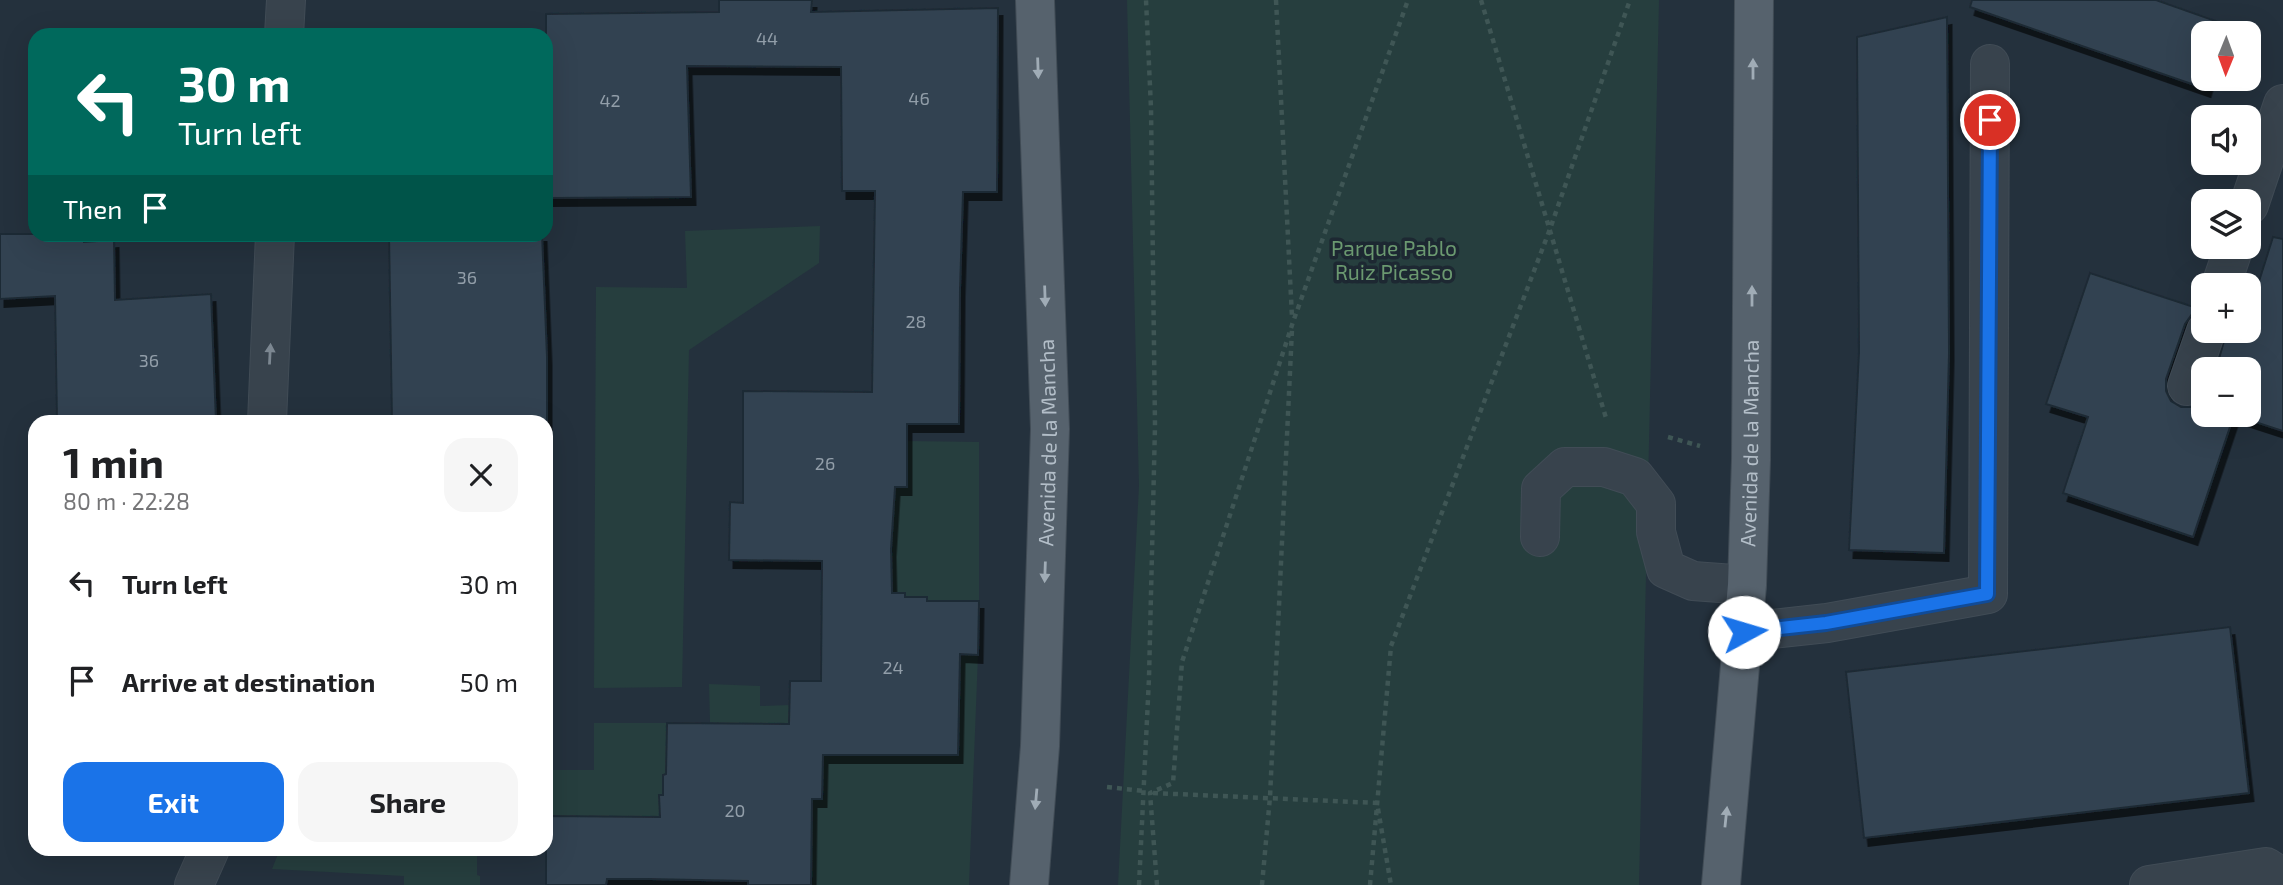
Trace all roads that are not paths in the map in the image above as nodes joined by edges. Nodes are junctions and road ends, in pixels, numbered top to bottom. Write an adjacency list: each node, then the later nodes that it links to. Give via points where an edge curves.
1 (286, 0): 4 (street)
2 (1035, 0): 18 (main road, Avenida de la Mancha, one-way to 18, via 1050,429 1040,746)
3 (1754, 0): 13 (main road, Avenida de la Mancha, one-way to 3)
4 (284, 28)
5 (1990, 64): 14 (street, via 1987,594 1826,623)
6 (2283, 104): 7 (street)
7 (2254, 189)
8 (275, 242): 11 (street, one-way to 8)
9 (2202, 343): 10 (street)
10 (2187, 386)
11 (267, 415)
12 (1540, 537): 13 (street, via 1541,489 1565,467 1604,467 1635,477 1656,504 1656,532 1665,569 1693,581)
13 (1746, 585): 14 (main road, Avenida de la Mancha)
14 (1744, 632): 19 (main road, Avenida de la Mancha, one-way to 14)
15 (207, 856): 17 (street)
16 (2277, 867): 20 (street)
17 (194, 885)
18 (1029, 885)
19 (1721, 885)
20 (2149, 885)

